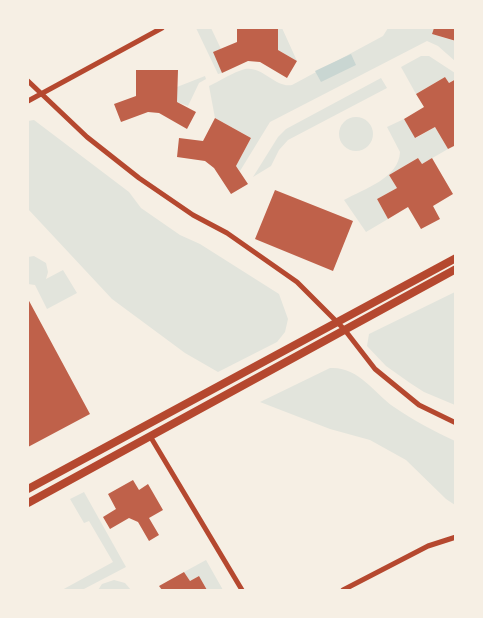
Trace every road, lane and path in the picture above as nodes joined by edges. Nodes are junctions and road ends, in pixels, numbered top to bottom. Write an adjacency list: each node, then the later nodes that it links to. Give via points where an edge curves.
1 (162, 28): 3 (street)
2 (28, 81): 3 (street)
3 (40, 94): 4 (street); 7 (street, via 87,137 146,183 193,215 227,233 297,282)
4 (28, 101)
5 (456, 258): 7 (main road)
6 (456, 269): 7 (main road)
7 (341, 326): 8 (street, via 375,369 398,389 426,409); 9 (main road); 10 (main road)
8 (456, 423)
9 (150, 436): 11 (main road); 13 (street)
10 (28, 488)
11 (28, 503)
12 (456, 537): 14 (street, via 428,546)
13 (242, 590)
14 (344, 590)

